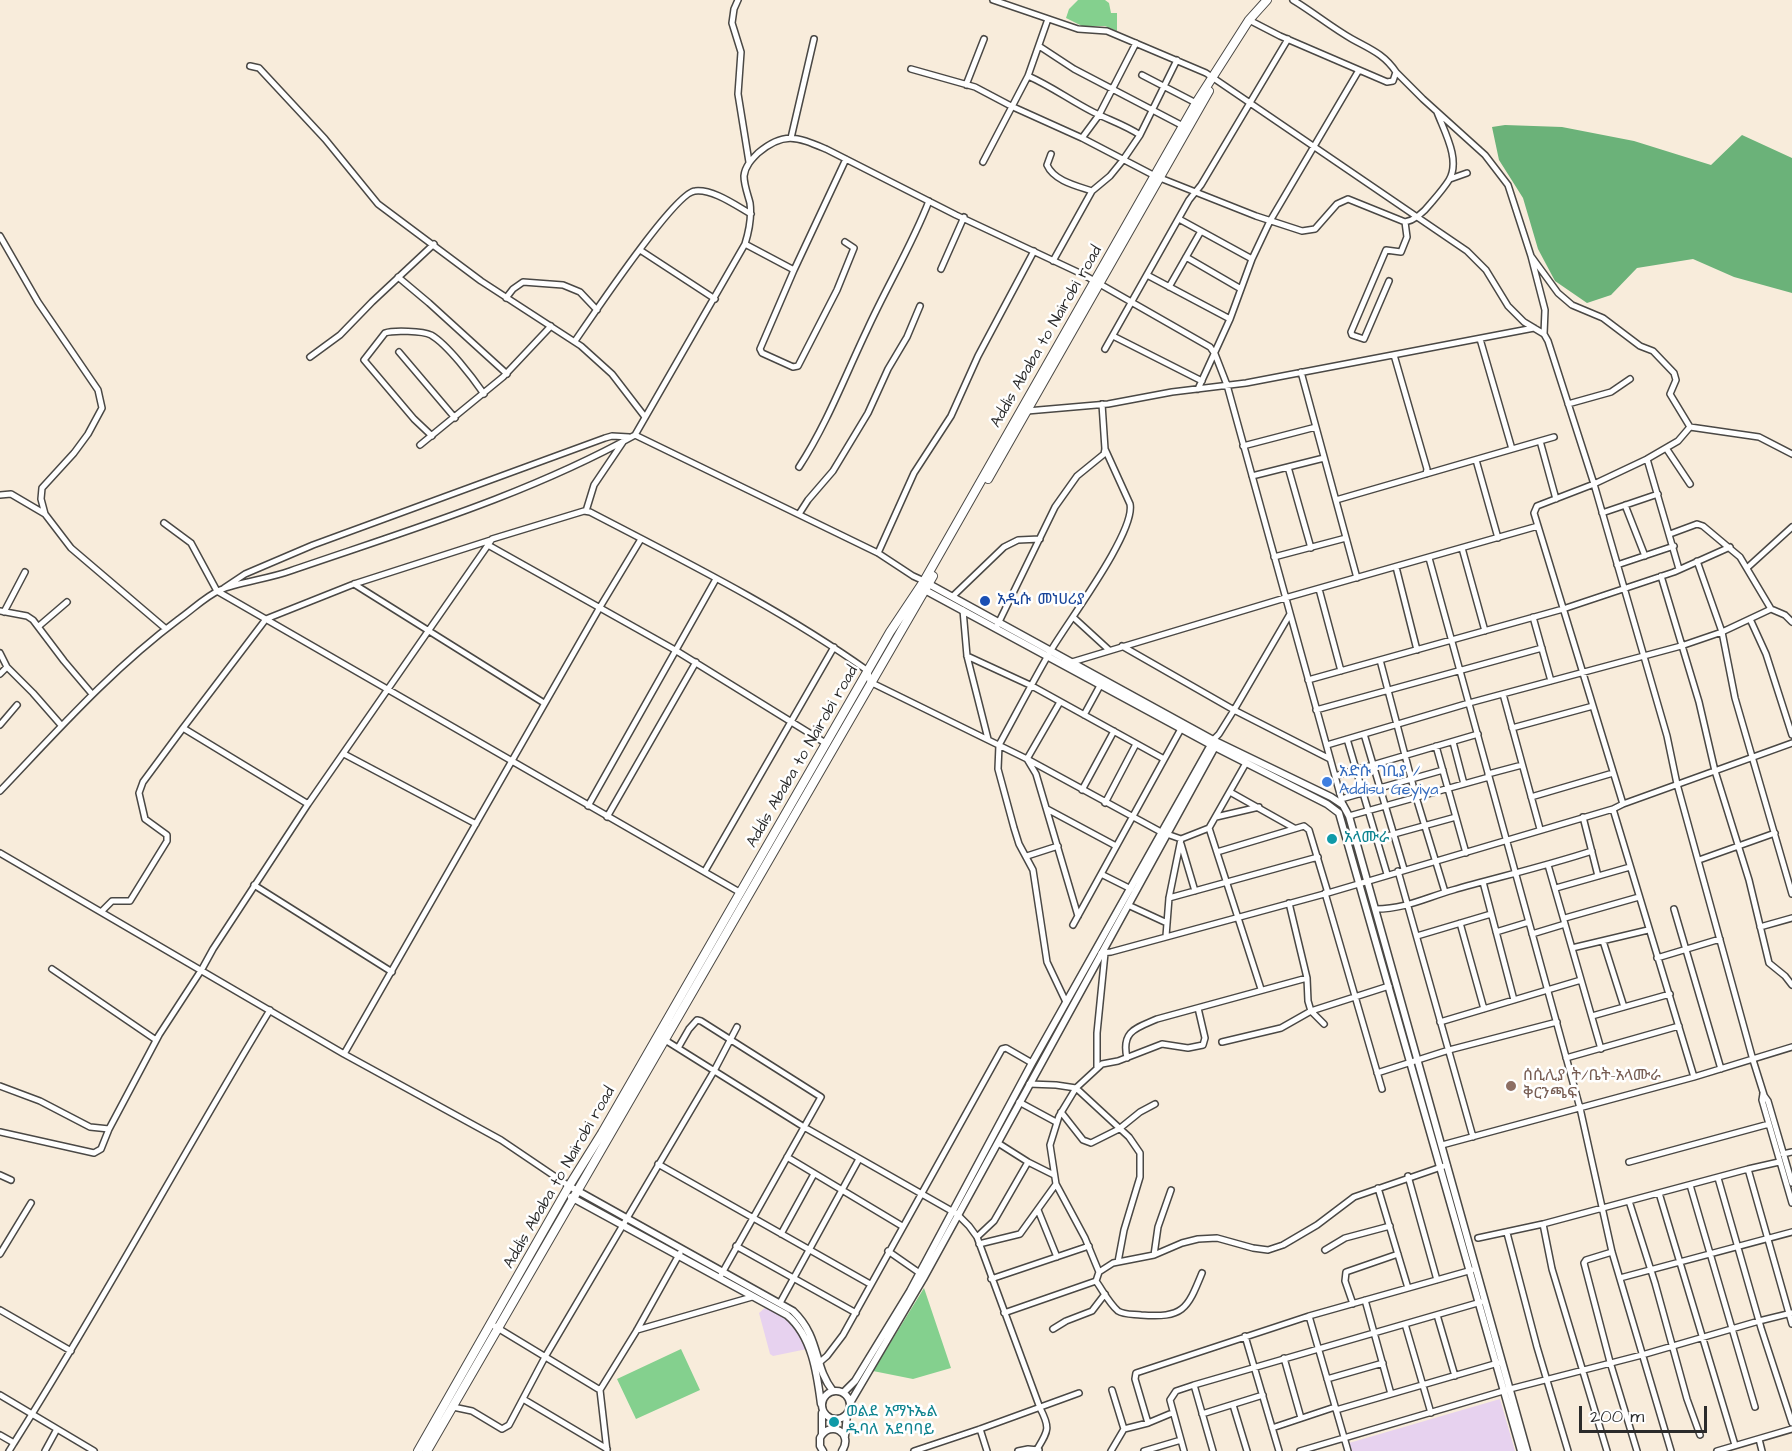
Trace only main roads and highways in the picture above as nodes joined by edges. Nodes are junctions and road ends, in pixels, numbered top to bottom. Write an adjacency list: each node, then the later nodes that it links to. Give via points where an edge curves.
1 (1267, 0): 2 (highway, Addis Ababa to Nairobi road, via 1249,20)
2 (1214, 78): 3 (highway, Addis Ababa to Nairobi road); 3 (highway, Addis Ababa to Nairobi road)
3 (1157, 176): 4 (highway, Addis Ababa to Nairobi road)
4 (1097, 282): 5 (highway, Addis Ababa to Nairobi road); 5 (highway, Addis Ababa to Nairobi road, via 1027,411)
5 (924, 585): 6 (main road, via 963,610); 6 (main road, via 953,596); 10 (highway, Addis Ababa to Nairobi road); 10 (highway, Addis Ababa to Nairobi road, via 868,671)
6 (998, 625): 7 (main road)
7 (1050, 653): 8 (main road); 8 (main road)
8 (1103, 681): 9 (main road)
9 (1214, 743): 11 (main road); 13 (main road, via 1336,809 1343,820); 13 (main road, via 1342,802 1376,909)
10 (830, 746): 12 (highway, Addis Ababa to Nairobi road)
11 (1132, 890): 16 (main road, via 1032,1063); 16 (main road, via 1103,953 998,1143)
12 (744, 895): 15 (highway, Addis Ababa to Nairobi road); 15 (highway, Addis Ababa to Nairobi road, via 665,1040)
13 (1414, 1061): 14 (main road); 14 (main road, via 1442,1145)
14 (1443, 1166): 21 (main road)
15 (571, 1192): 17 (main road, via 628,1219); 17 (main road, via 678,1257); 20 (highway, Addis Ababa to Nairobi road)
16 (954, 1213): 18 (main road)
17 (721, 1276): 19 (main road); 19 (main road, via 752,1297)
18 (921, 1276): 23 (main road, via 855,1381); 24 (main road)
19 (783, 1307): 22 (main road, via 793,1311 807,1327 826,1383); 25 (main road, via 805,1337)
20 (495, 1326): 31 (highway, Addis Ababa to Nairobi road); 32 (highway, Addis Ababa to Nairobi road)
21 (1507, 1390): 33 (main road); 34 (main road)
22 (833, 1391): 23 (main road); 25 (main road, via 825,1395)
23 (843, 1393): 24 (main road)
24 (850, 1403): 26 (main road)
25 (821, 1407): 26 (main road, via 834,1419); 27 (main road)
26 (848, 1413): 28 (main road)
27 (822, 1434): 28 (main road, via 831,1429); 29 (main road)
28 (845, 1437): 30 (main road)
29 (820, 1449)
30 (844, 1449)
31 (418, 1451)
32 (427, 1451)
33 (1521, 1451)
34 (1527, 1451)

